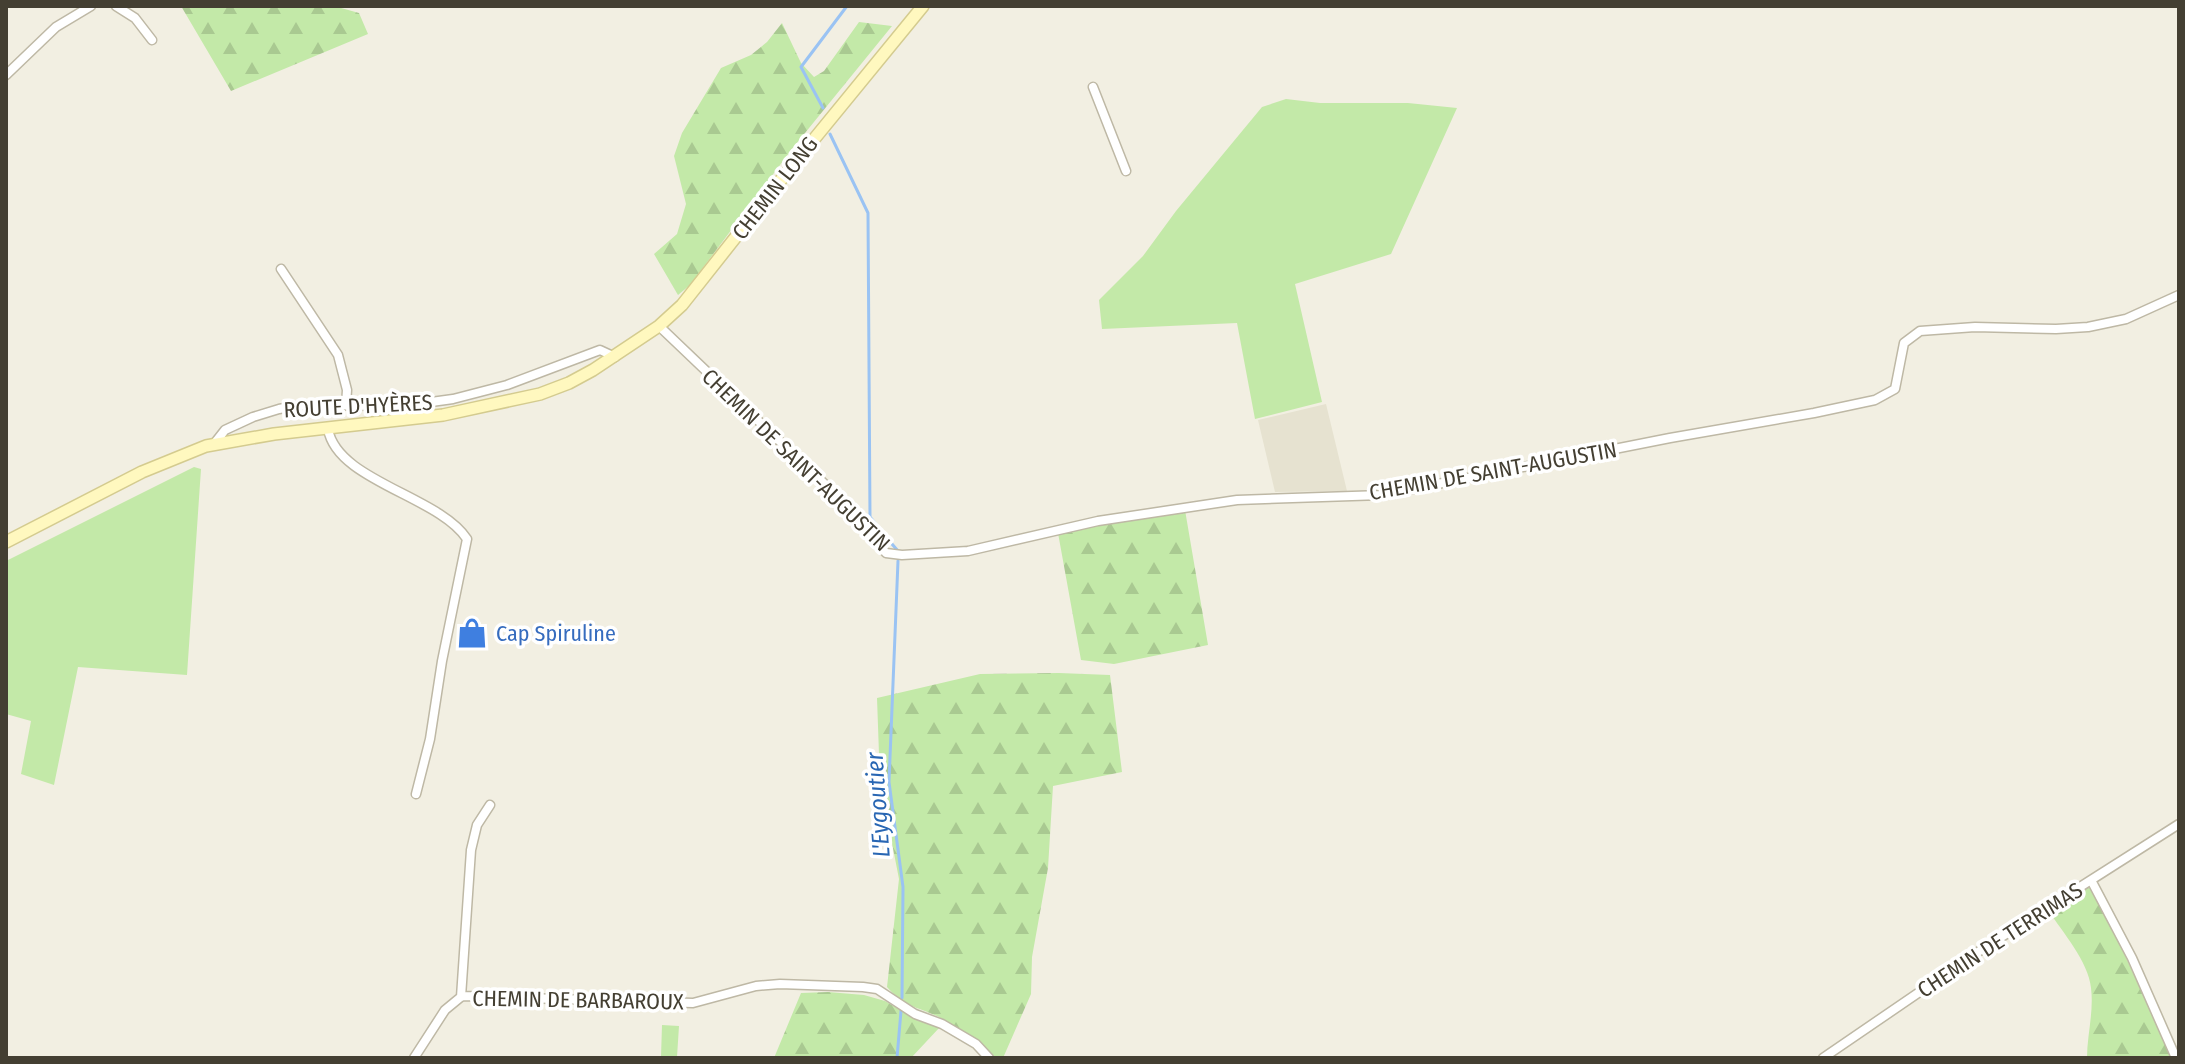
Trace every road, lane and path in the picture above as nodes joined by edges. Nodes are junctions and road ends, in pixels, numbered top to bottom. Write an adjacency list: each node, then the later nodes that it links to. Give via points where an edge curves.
1 (91, 6): 5 (street, via 56,27)
2 (116, 6): 4 (street, via 135,18)
3 (923, 6): 10 (main road, CHEMIN LONG, via 701,283)
4 (152, 40)
5 (6, 75)
6 (1093, 87): 7 (street)
7 (1126, 171)
8 (281, 269): 13 (street, via 338,355)
9 (2179, 295): 10 (street, CHEMIN DE SAINT-AUGUSTIN, via 2126,319 2088,327 1920,331 1904,343 1895,389 1875,400 1813,413 1382,495 1220,502 1099,520 968,551 902,555 886,553 835,494)
10 (659, 326): 11 (main road, CHEMIN LONG)
11 (615, 357): 12 (main road, CHEMIN LONG); 13 (street, ROUTE D'HYÈRES, via 600,350 453,399 402,406)
12 (593, 370): 14 (main road, ROUTE D'HYÈRES, via 516,400)
13 (346, 405): 15 (street, ROUTE D'HYÈRES, via 279,409 225,430)
14 (328, 429): 15 (main road, ROUTE D'HYÈRES); 17 (street, via 352,465 451,521 467,539)
15 (214, 444): 16 (main road, ROUTE D'HYÈRES, via 142,472)
16 (6, 542)
17 (416, 794)
18 (490, 805): 21 (street, via 477,825 471,850)
19 (2179, 824): 20 (street, CHEMIN DE TERRIMAS)
20 (2091, 880): 24 (street, CHEMIN DE TERRIMAS); 25 (street)
21 (461, 997): 22 (street, CHEMIN DE BARBAROUX, via 445,1010); 23 (street, CHEMIN DE BARBAROUX, via 693,1003 756,986 863,987 877,989 942,1024)
22 (414, 1058)
23 (989, 1058)
24 (1823, 1058)
25 (2176, 1058)

